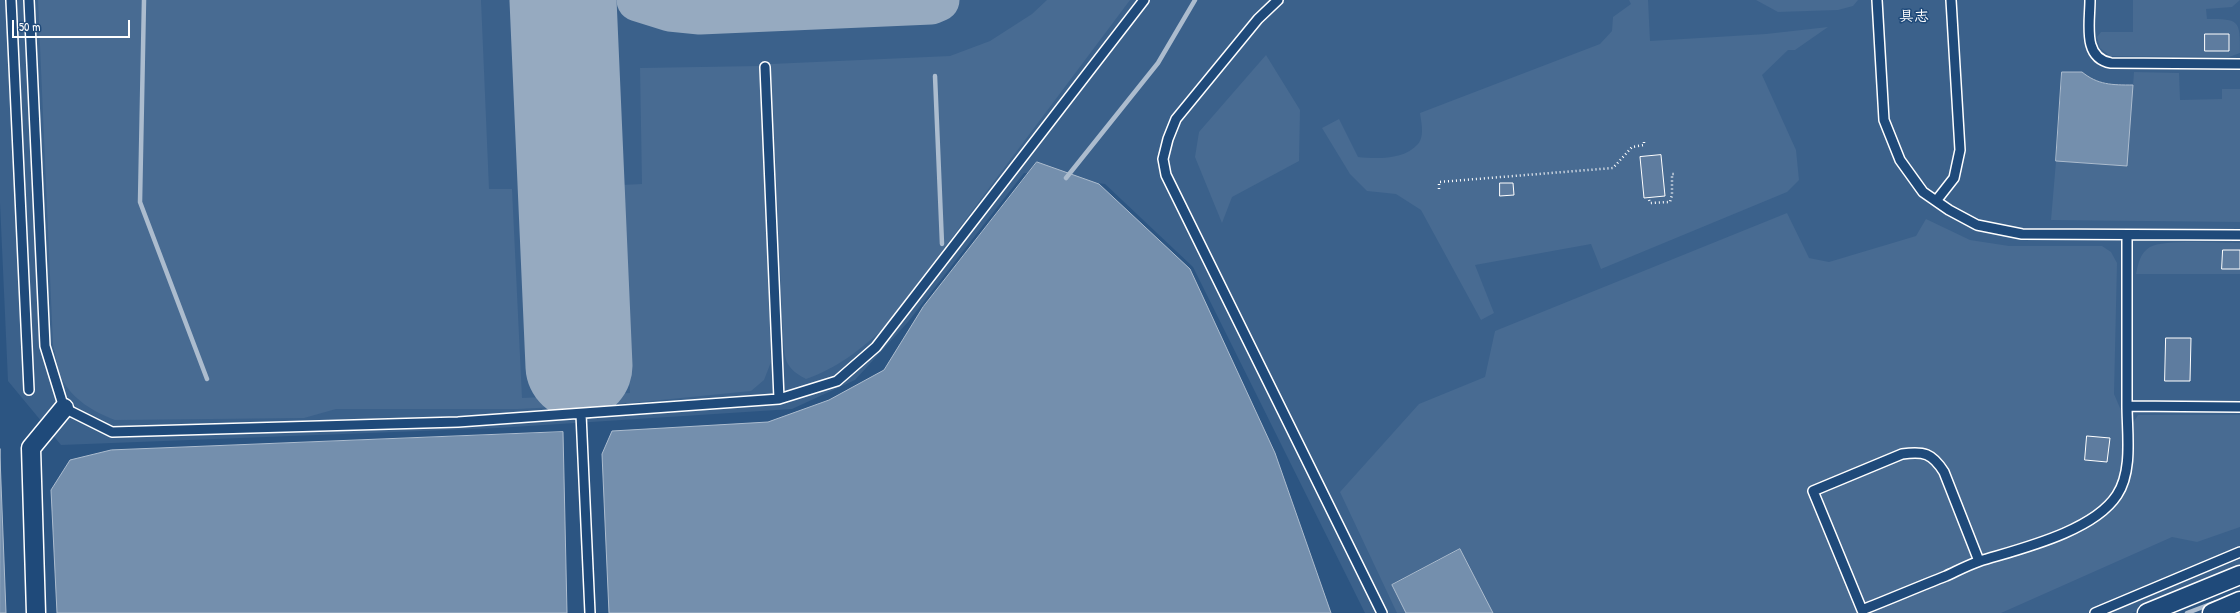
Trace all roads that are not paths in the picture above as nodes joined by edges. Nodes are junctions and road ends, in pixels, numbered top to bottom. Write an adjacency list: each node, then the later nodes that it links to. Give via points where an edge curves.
1 (11, 0): 13 (lane)
2 (29, 0): 16 (lane, via 45,346)
3 (1144, 0): 14 (lane, via 876,347 837,381)
4 (1278, 0): 26 (lane, via 1258,19 1176,119 1168,138 1164,159 1166,175)
5 (1877, 0): 10 (lane, via 1884,120 1900,160 1923,192)
6 (1951, 0): 10 (lane, via 1960,150 1954,178)
7 (2090, 0): 8 (lane, via 2090,42 2096,57 2102,62)
8 (2240, 64)
9 (765, 67): 14 (lane)
10 (1936, 201): 11 (lane, via 1977,225 2022,234)
11 (2127, 235): 12 (lane); 15 (lane)
12 (2240, 235)
13 (29, 390)
14 (778, 400): 18 (lane)
15 (2127, 406): 17 (lane); 20 (lane, via 2126,467 2118,494 2111,503 2085,523 2012,553)
16 (64, 408): 18 (lane, via 112,432 458,422); 24 (street, via 31,448)
17 (2240, 408)
18 (581, 414): 25 (lane)
19 (2240, 552): 27 (lane)
20 (1979, 561): 20 (lane, via 1862,610 1813,491 1902,454 1928,454 1937,460 1944,472)
21 (2240, 575): 23 (street)
22 (2240, 601): 28 (street)
23 (2155, 612)
24 (36, 613)
25 (590, 613)
26 (1382, 613)
27 (2095, 613)
28 (2212, 613)

